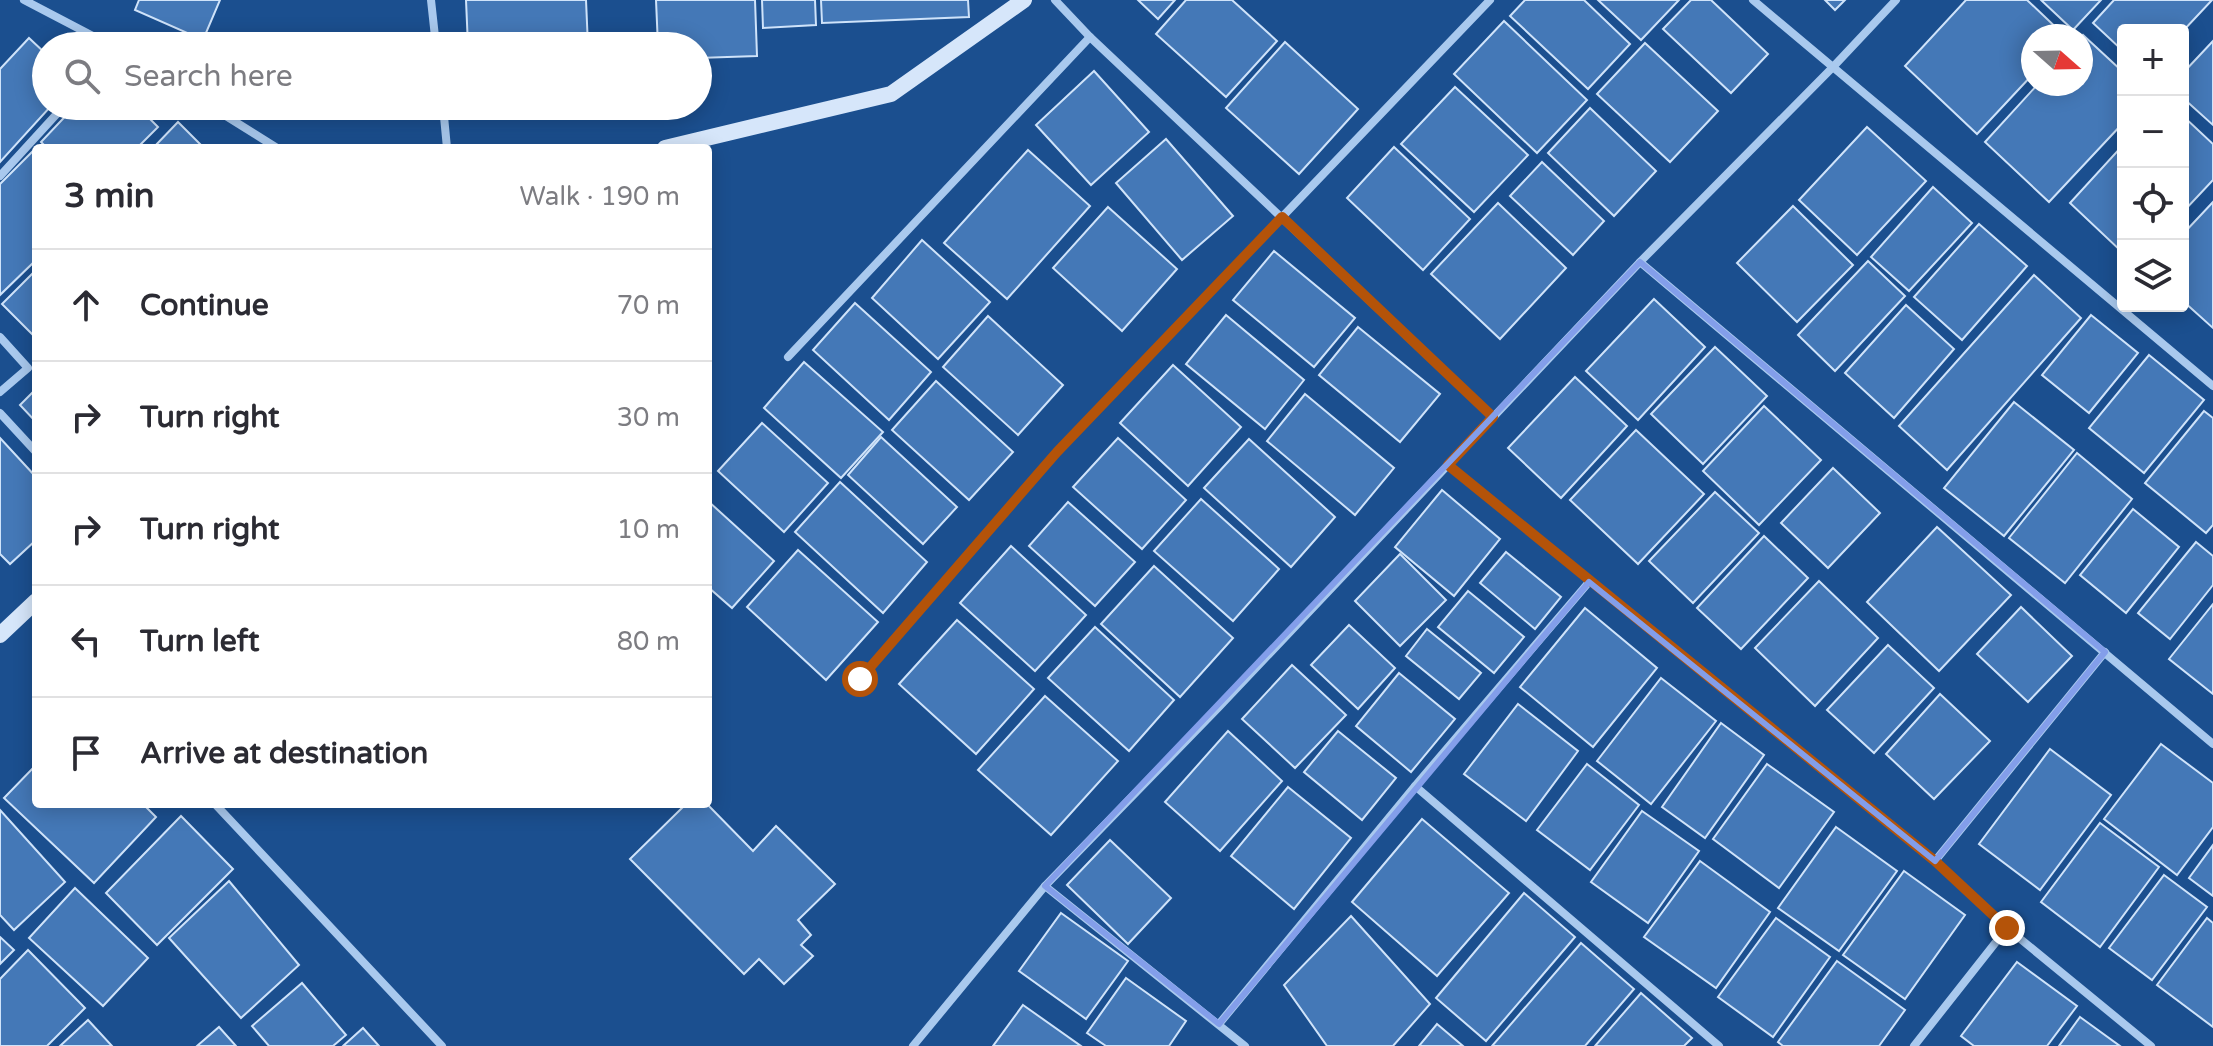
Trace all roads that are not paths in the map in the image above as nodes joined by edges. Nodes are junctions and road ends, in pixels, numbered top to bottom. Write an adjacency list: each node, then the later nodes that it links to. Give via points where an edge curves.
1 (24, 0): 8 (street)
2 (431, 0): 9 (street)
3 (1024, 0): 17 (street, via 891,94)
4 (1055, 0): 10 (street)
5 (1490, 0): 19 (street)
6 (1753, 0): 11 (street)
7 (1896, 0): 11 (street)
8 (85, 32)
9 (434, 32)
10 (1090, 37): 19 (street); 22 (street)
11 (1833, 67): 20 (street); 23 (street)
12 (51, 120): 18 (street)
13 (232, 120): 15 (street)
14 (444, 120): 16 (street)
15 (271, 144)
16 (447, 144)
17 (682, 144)
18 (0, 176)
19 (1282, 217): 26 (street); 33 (street, via 1057,452)
20 (1640, 262): 26 (street); 32 (street)
21 (0, 337): 24 (street, via 28,368)
22 (788, 357)
23 (2213, 386)
24 (0, 392)
25 (0, 413): 27 (street)
26 (1493, 417): 28 (street)
27 (32, 448)
28 (1448, 465): 29 (street); 38 (street)
29 (1589, 582): 35 (street); 37 (street)
30 (32, 609): 31 (street)
31 (0, 635)
32 (2105, 652): 34 (street); 37 (street)
33 (860, 679)
34 (2213, 744)
35 (1415, 786): 40 (street); 44 (street)
36 (219, 808): 41 (street)
37 (1935, 861): 39 (street)
38 (1045, 886): 40 (street); 42 (street)
39 (2007, 928): 45 (street); 46 (street)
40 (1219, 1024): 43 (street)
41 (442, 1046)
42 (913, 1046)
43 (1245, 1046)
44 (1719, 1046)
45 (1914, 1046)
46 (2151, 1046)

